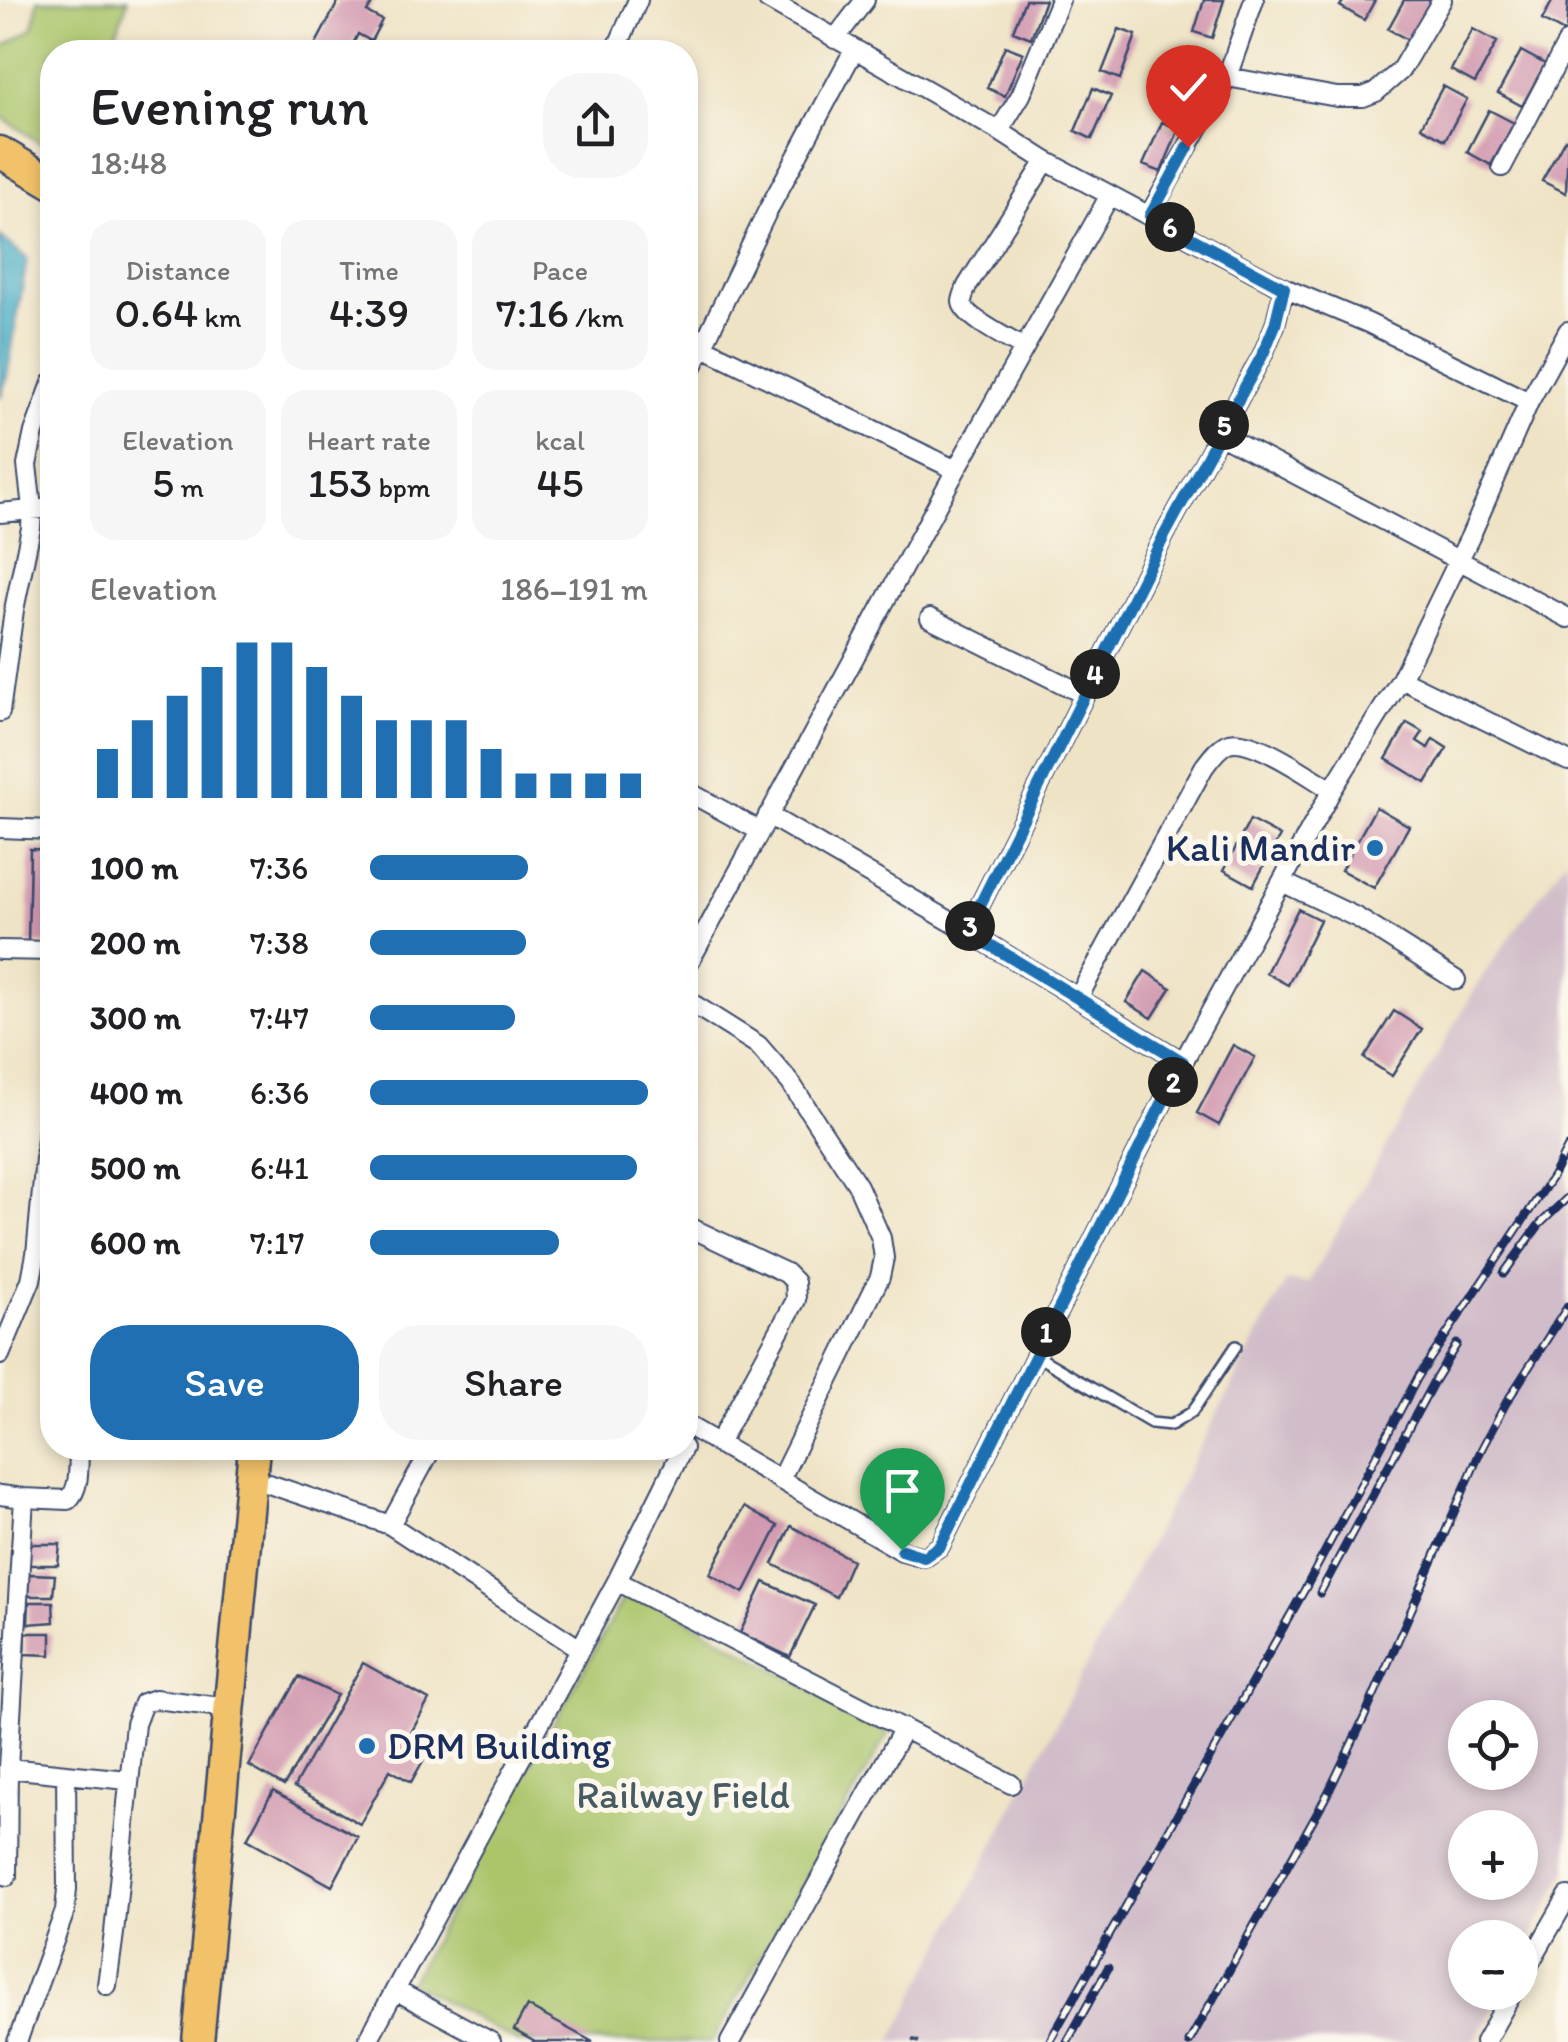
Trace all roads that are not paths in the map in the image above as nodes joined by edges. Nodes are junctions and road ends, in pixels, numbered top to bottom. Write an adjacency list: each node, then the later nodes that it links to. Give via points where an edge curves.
1 (638, 0): 8 (street)
2 (768, 0): 7 (street)
3 (1060, 0): 12 (street, via 1022,96)
4 (1254, 0): 11 (street)
5 (1442, 0): 11 (street, via 1400,71 1376,92 1337,96)
6 (860, 6): 7 (street)
7 (838, 35): 10 (street)
8 (620, 40)
9 (1568, 41): 15 (street)
10 (854, 50): 12 (street); 21 (street)
11 (1227, 77): 18 (street)
12 (998, 131): 14 (street)
13 (3, 161): 16 (highway)
14 (1046, 161): 17 (street); 22 (street, via 961,300 974,318)
15 (1502, 167)
16 (40, 184)
17 (1110, 195): 18 (street); 22 (street)
18 (1150, 216): 19 (street)
19 (1284, 288): 24 (street); 26 (street, via 1263,354)
20 (1568, 331): 24 (street)
21 (703, 347): 23 (street); 27 (street)
22 (1024, 348): 27 (street)
23 (698, 357)
24 (1529, 402): 31 (street)
25 (40, 415): 28 (street, via 27,465)
26 (1219, 434): 31 (street); 35 (street)
27 (956, 470): 40 (street)
28 (32, 508): 29 (street); 30 (street); 36 (street)
29 (40, 508)
30 (0, 513)
31 (1458, 560): 33 (street); 34 (street)
32 (930, 618): 35 (street)
33 (1568, 618)
34 (1401, 679): 37 (street); 38 (street)
35 (1084, 695): 44 (street)
36 (0, 712)
37 (1568, 761)
38 (1332, 790): 43 (street); 49 (street, via 1247,742 1228,742 1204,767)
39 (698, 796): 40 (street)
40 (764, 824): 44 (street); 45 (street)
41 (0, 828): 42 (street)
42 (40, 830)
43 (1282, 882): 48 (street, via 1358,918); 51 (street)
44 (967, 931): 49 (street)
45 (698, 946)
46 (0, 950): 47 (street)
47 (40, 951)
48 (1456, 980)
49 (1078, 998): 51 (street)
50 (698, 1007): 64 (street, via 758,1045 790,1082 858,1186 881,1238 880,1277)
51 (1183, 1062): 56 (street)
52 (40, 1212): 55 (street, via 31,1280)
53 (698, 1231): 58 (street, via 795,1282 796,1300)
54 (1236, 1346): 56 (lane, via 1192,1412 1171,1425 1151,1423)
55 (0, 1354)
56 (1034, 1354): 64 (street, via 940,1546 924,1557)
57 (698, 1439): 58 (street)
58 (718, 1444): 64 (street)
59 (78, 1460): 67 (street, via 73,1497)
60 (253, 1460): 71 (highway)
61 (271, 1460): 65 (highway)
62 (425, 1460): 68 (street)
63 (675, 1460): 69 (street)
64 (780, 1480)
65 (269, 1484): 68 (street); 86 (highway)
66 (0, 1495): 67 (street)
67 (24, 1498): 73 (street)
68 (390, 1525): 70 (street)
69 (617, 1581): 70 (street); 72 (street)
70 (580, 1649): 81 (street)
71 (229, 1708): 75 (street, via 144,1702 134,1724); 85 (highway)
72 (904, 1728): 76 (street); 89 (street)
73 (8, 1768): 74 (street); 77 (street)
74 (66, 1774): 75 (street); 84 (street, via 65,1911)
75 (128, 1780): 80 (street)
76 (1011, 1784)
77 (8, 1876)
78 (1568, 1896): 79 (street)
79 (1538, 1948)
80 (107, 1985)
81 (395, 1990): 87 (street); 88 (street)
82 (1504, 2010): 83 (street)
83 (1488, 2041)
84 (17, 2042)
85 (198, 2042)
86 (216, 2042)
87 (367, 2042)
88 (491, 2042)
89 (730, 2042)

